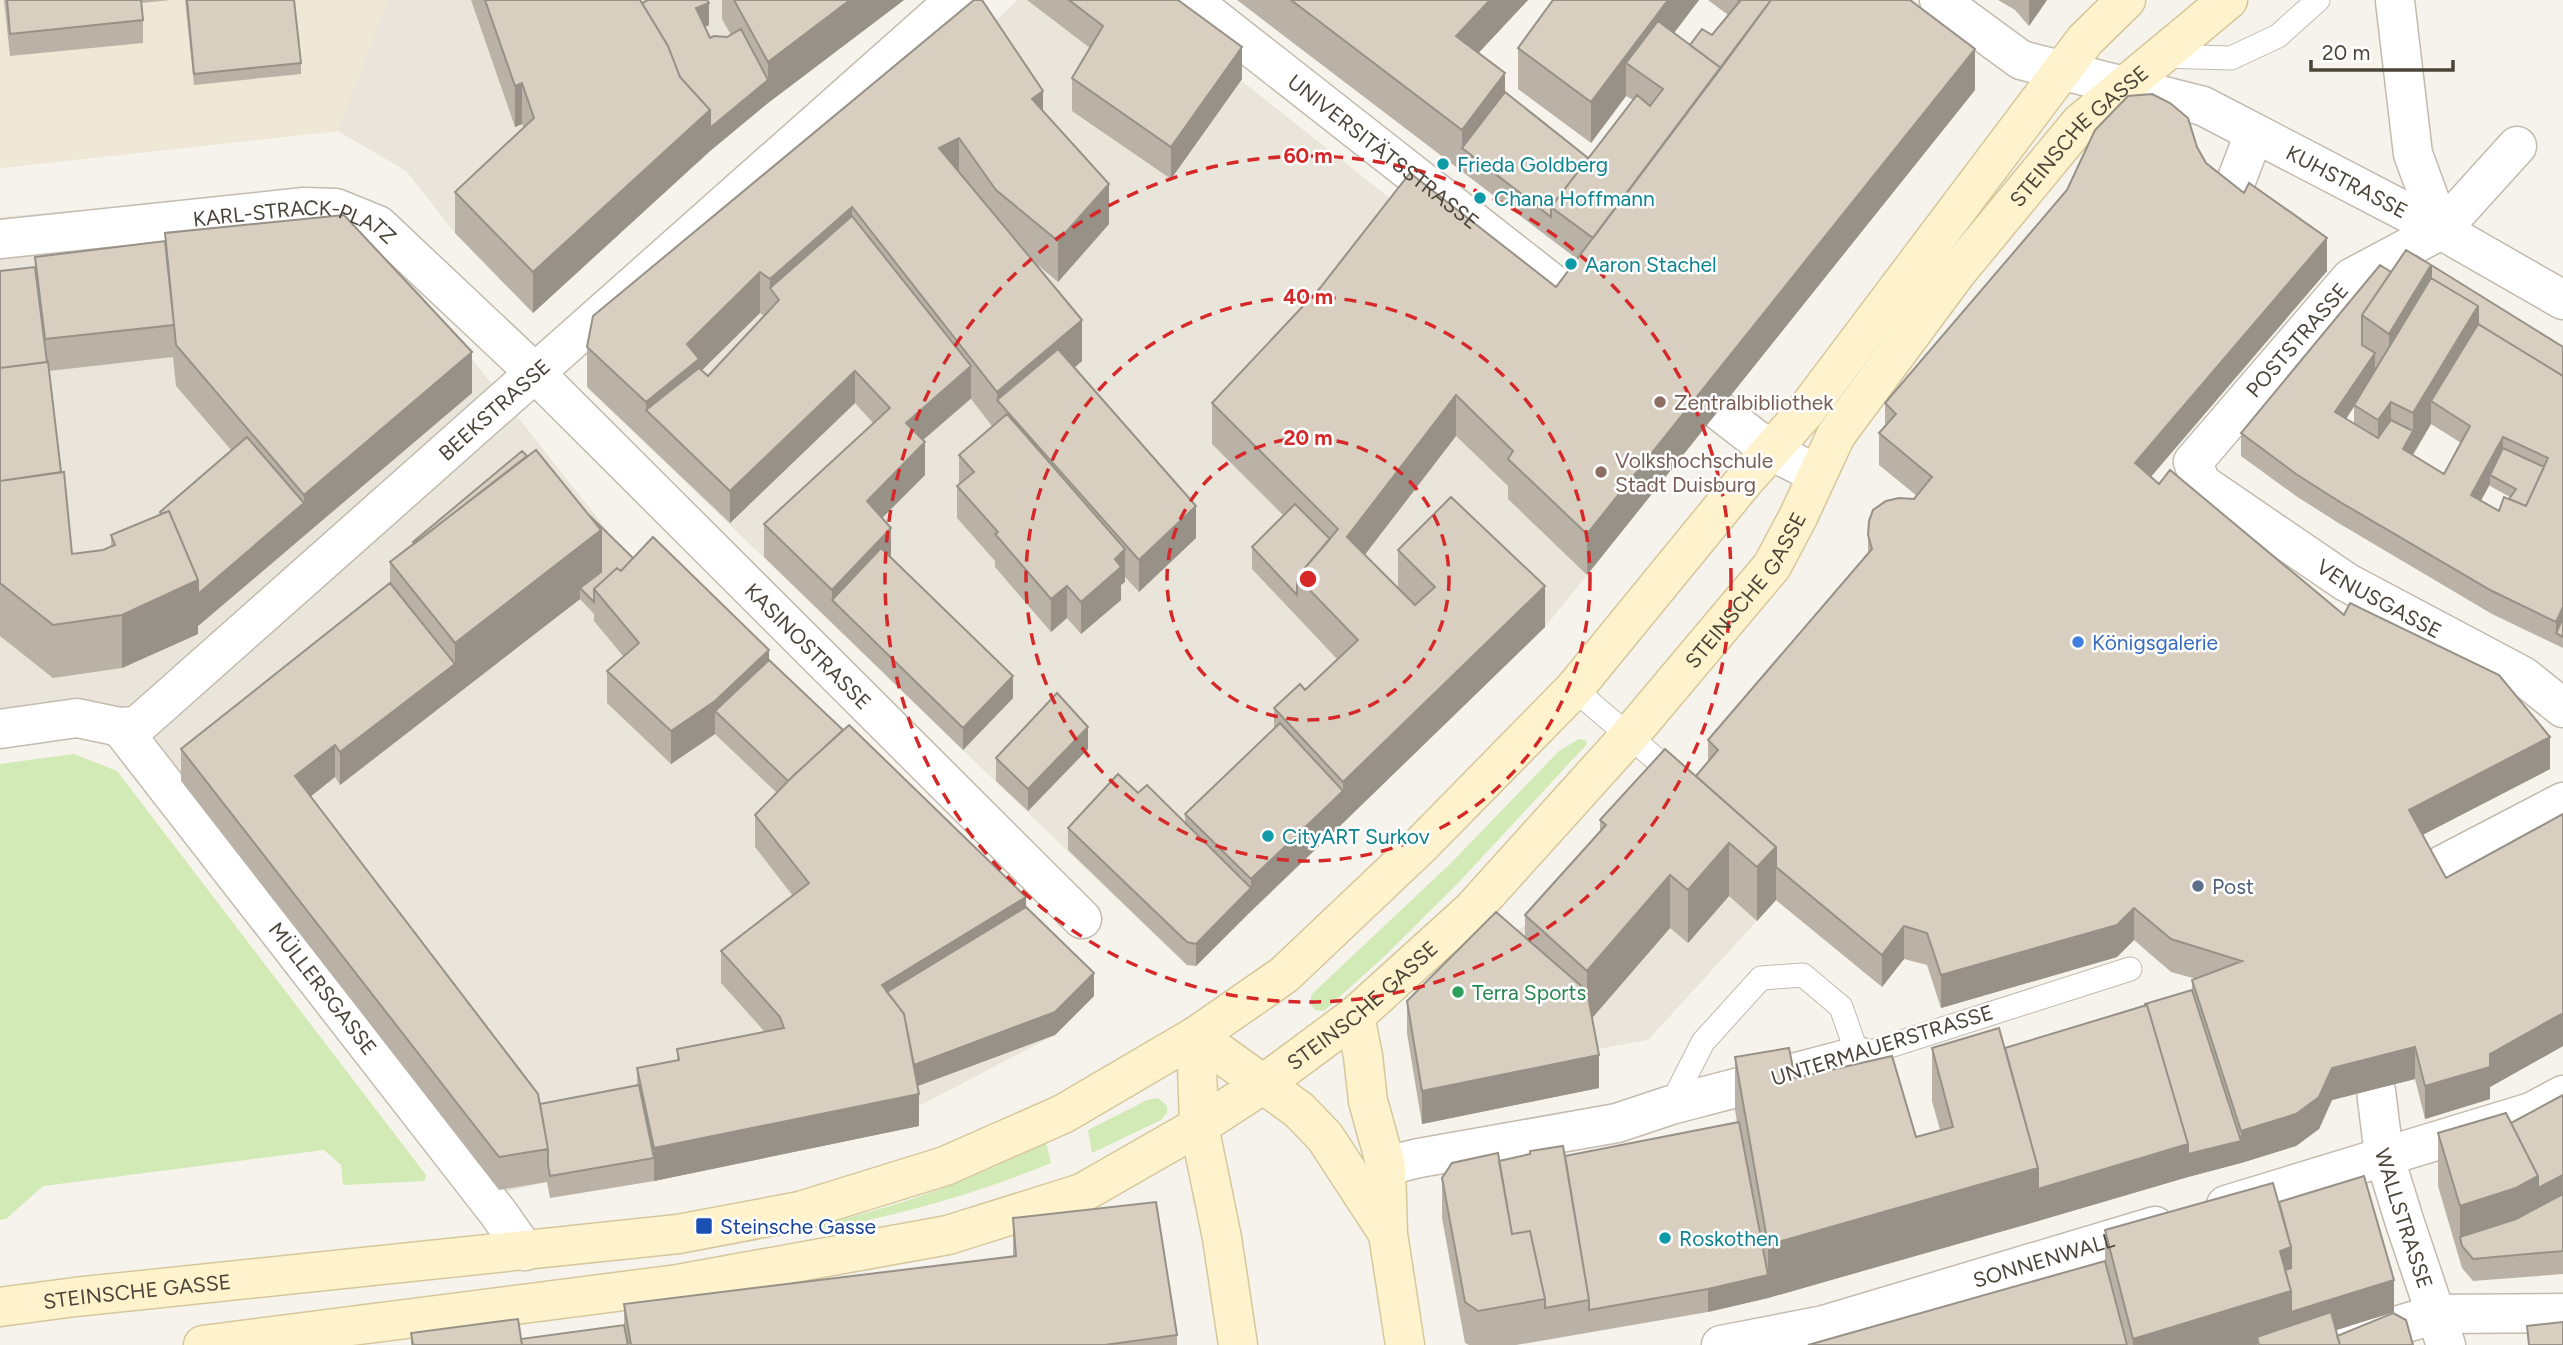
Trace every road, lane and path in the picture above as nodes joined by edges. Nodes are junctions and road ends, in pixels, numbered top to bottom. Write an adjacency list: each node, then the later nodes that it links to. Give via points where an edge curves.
1 (955, 0): 17 (street, BEEKSTRASSE)
2 (1191, 0): 16 (street, UNIVERSITÄTSSTRASSE)
3 (1939, 0): 9 (street, KUHSTRASSE, via 2021,60)
4 (2126, 0): 9 (main road, STEINSCHE GASSE, via 2085,40)
5 (2228, 0): 8 (main road, STEINSCHE GASSE)
6 (2319, 0): 8 (lane, via 2278,36 2231,58)
7 (2395, 1): 13 (street, KUHSTRASSE, via 2413,154)
8 (2160, 56): 9 (main road, STEINSCHE GASSE)
9 (2092, 78): 10 (street, KUHSTRASSE, via 2203,106); 19 (main road, STEINSCHE GASSE); 20 (main road, STEINSCHE GASSE, via 2080,123 1957,272 1836,435)
10 (2254, 134): 12 (street); 13 (street, KUHSTRASSE)
11 (2517, 146): 13 (street)
12 (2225, 210)
13 (2441, 230): 15 (street, KUHSTRASSE); 21 (street, POSTSTRASSE, via 2351,278 2193,462)
14 (0, 239): 17 (street, KARL-STRACK-PLATZ, via 304,207 336,208 378,225)
15 (2563, 300)
16 (1576, 302)
17 (534, 372): 24 (street, BEEKSTRASSE, via 137,726); 30 (street, KASINOSTRASSE)
18 (1718, 410): 19 (street)
19 (1771, 451): 20 (street); 22 (main road, STEINSCHE GASSE)
20 (1817, 474): 26 (main road, STEINSCHE GASSE, via 1772,566)
21 (2201, 484): 23 (street, VENUSGASSE, via 2346,582 2523,676)
22 (1574, 688): 26 (lane); 33 (main road, STEINSCHE GASSE, via 1421,845 1284,975)
23 (2563, 708)
24 (120, 727): 25 (street, via 77,718); 43 (street, MÜLLERSGASSE)
25 (0, 729)
26 (1629, 736): 27 (lane); 32 (main road, STEINSCHE GASSE, via 1472,910)
27 (1694, 792)
28 (2563, 802): 29 (street)
29 (2442, 865)
30 (1082, 919)
31 (2130, 969): 34 (lane, UNTERMAUERSTRASSE)
32 (1355, 1016): 35 (main road, STEINSCHE GASSE); 41 (main road, via 1368,1101)
33 (1196, 1036): 35 (main road); 39 (main road); 43 (main road, STEINSCHE GASSE, via 1063,1114 945,1166 800,1211 678,1234)
34 (1857, 1056): 38 (street, UNTERMAUERSTRASSE); 38 (lane, via 1841,1007 1803,975 1761,978 1703,1042)
35 (1262, 1085): 39 (main road, STEINSCHE GASSE); 42 (main road, via 1299,1110 1325,1137)
36 (2376, 1091): 40 (street, WALLSTRASSE)
37 (2563, 1095): 40 (street, SONNENWALL, via 2531,1112)
38 (1671, 1105): 41 (street, UNTERMAUERSTRASSE, via 1617,1123)
39 (1199, 1126): 47 (main road, STEINSCHE GASSE, via 1082,1193 948,1235 678,1284); 48 (main road)
40 (2384, 1155): 46 (street, WALLSTRASSE); 50 (street, SONNENWALL, via 1824,1325)
41 (1386, 1166): 42 (main road)
42 (1388, 1234): 49 (main road)
43 (525, 1251): 44 (main road, STEINSCHE GASSE)
44 (0, 1307)
45 (2563, 1312): 46 (street)
46 (2441, 1329): 51 (street)
47 (203, 1345)
48 (1238, 1345)
49 (1405, 1345)
50 (1721, 1345)
51 (2333, 1345)

